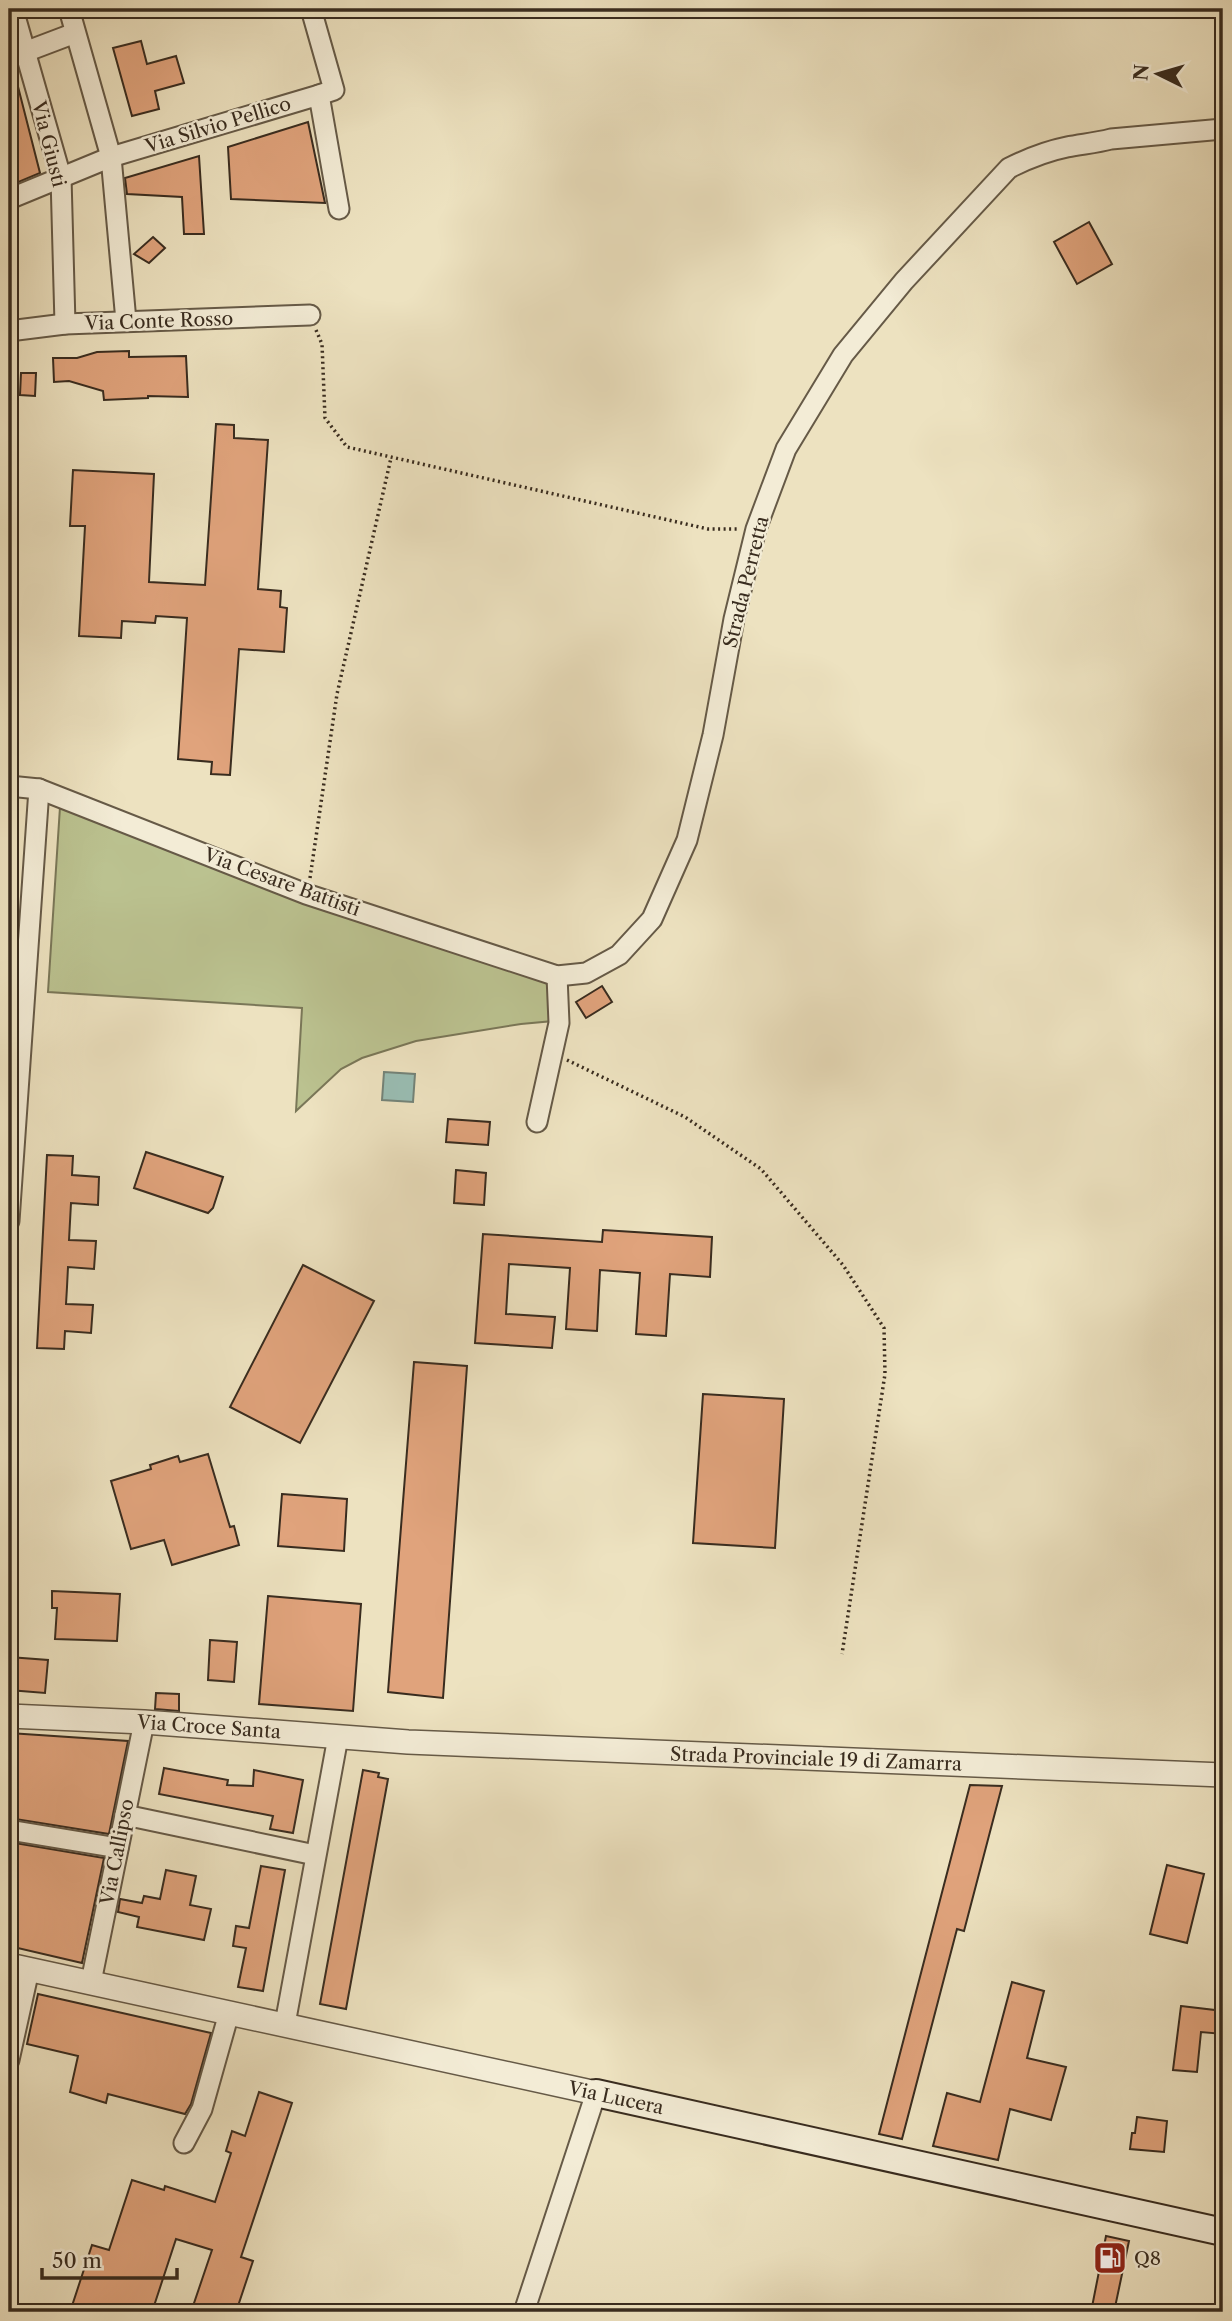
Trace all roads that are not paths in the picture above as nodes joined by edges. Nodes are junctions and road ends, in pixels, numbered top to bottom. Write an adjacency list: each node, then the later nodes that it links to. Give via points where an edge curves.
1 (13, 9): 5 (street, Via Giusti)
2 (69, 9): 4 (street)
3 (312, 9): 6 (street, via 334,90)
4 (75, 33): 5 (street); 8 (street)
5 (17, 55): 9 (street, Via Giusti)
6 (319, 95): 8 (street, Via Silvio Pellico); 11 (street, Via Silvio Pellico)
7 (1223, 130): 18 (street, Strada Perretta, via 1111,138 1029,158 1009,168 842,355 786,449 755,529 687,840 652,919 619,955 586,973)
8 (111, 158): 9 (street, Via Silvio Pellico); 13 (street)
9 (61, 177): 10 (street, Via Silvio Pellico); 14 (street, Via Giusti)
10 (9, 199)
11 (339, 209)
12 (310, 315): 13 (street, Via Conte Rosso)
13 (126, 321): 14 (street, Via Conte Rosso)
14 (65, 324): 15 (street, Via Conte Rosso)
15 (9, 331)
16 (9, 786): 17 (street, Via Cesare Battisti)
17 (39, 789): 18 (street, Via Cesare Battisti, via 306,894); 20 (street)
18 (557, 976): 19 (street, via 559,1023)
19 (537, 1122)
20 (9, 1221)
21 (9, 1716): 22 (street, Via Croce Santa)
22 (144, 1722): 23 (street, Via Croce Santa); 26 (street, Via Callipso)
23 (338, 1737): 24 (street, Via Croce Santa); 29 (street)
24 (408, 1742): 25 (street, Strada Provinciale 19 di Zamarra)
25 (1223, 1775)
26 (125, 1815): 28 (street, Via Callipso); 29 (street)
27 (9, 1830): 28 (street)
28 (118, 1848): 31 (street, Via Callipso)
29 (315, 1855): 33 (street)
30 (19, 1967): 31 (street, Via Lucera); 34 (street)
31 (91, 1982): 32 (street, Via Lucera)
32 (229, 2013): 33 (street, Via Lucera); 36 (street, via 202,2109)
33 (285, 2024): 35 (street, Via Lucera)
34 (10, 2048)
35 (596, 2093): 37 (main road, Via Lucera); 38 (street)
36 (184, 2143)
37 (1223, 2232)
38 (524, 2312)

